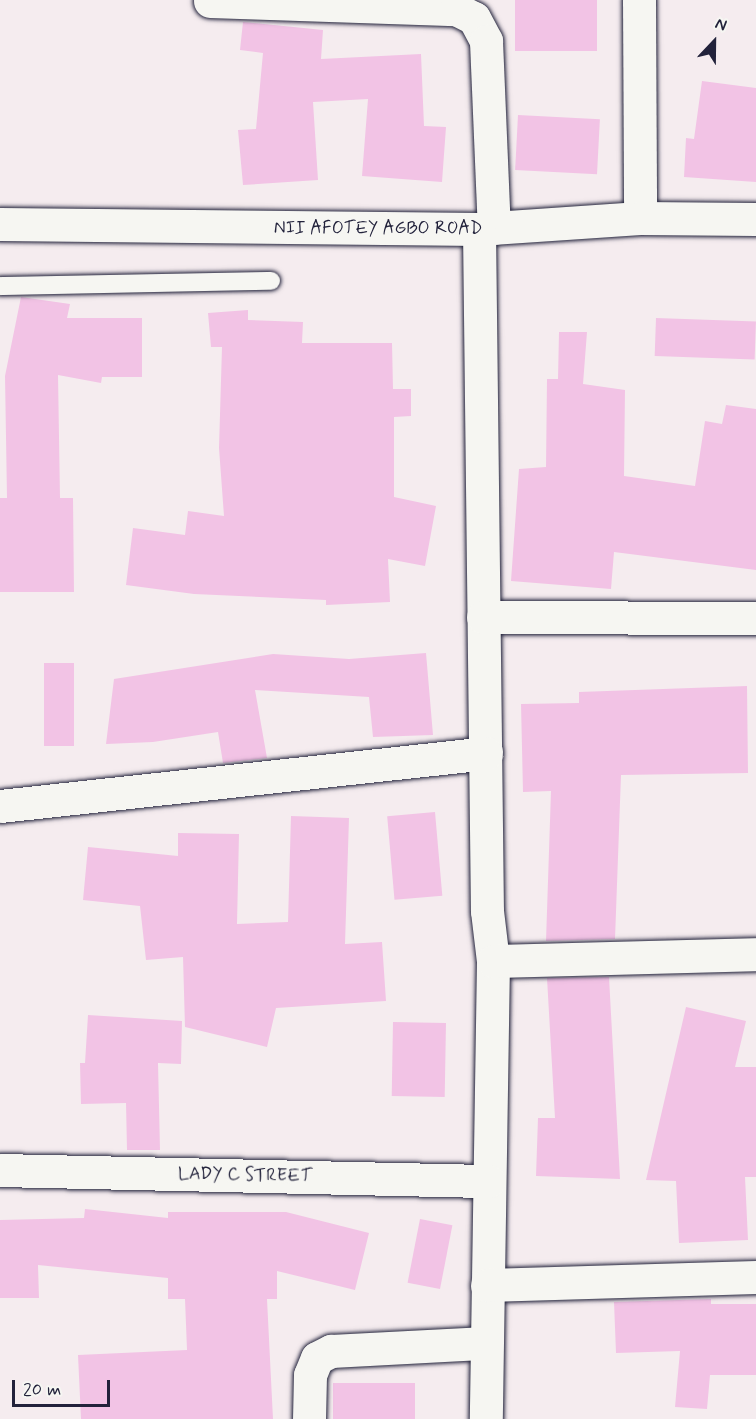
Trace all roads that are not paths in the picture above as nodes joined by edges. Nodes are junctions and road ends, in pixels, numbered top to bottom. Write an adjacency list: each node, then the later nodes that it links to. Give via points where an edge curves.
1 (639, 0): 3 (street)
2 (210, 1): 6 (street, via 456,9 474,18 486,42)
3 (640, 218): 4 (street, NII AFOTEY AGBO ROAD); 6 (street, NII AFOTEY AGBO ROAD)
4 (756, 219)
5 (0, 224): 6 (street, NII AFOTEY AGBO ROAD)
6 (487, 229): 9 (street)
7 (271, 280): 8 (lane)
8 (0, 286)
9 (483, 616): 10 (street); 11 (street)
10 (756, 618)
11 (486, 753): 12 (street); 14 (street, via 487,911)
12 (0, 806)
13 (756, 954): 14 (street)
14 (494, 962): 16 (street)
15 (0, 1170): 16 (street, LADY C STREET)
16 (489, 1181): 18 (street)
17 (756, 1277): 18 (street)
18 (487, 1285): 19 (street)
19 (486, 1343): 20 (street, via 331,1351 317,1358 310,1376); 21 (street)
20 (309, 1419)
21 (486, 1419)

